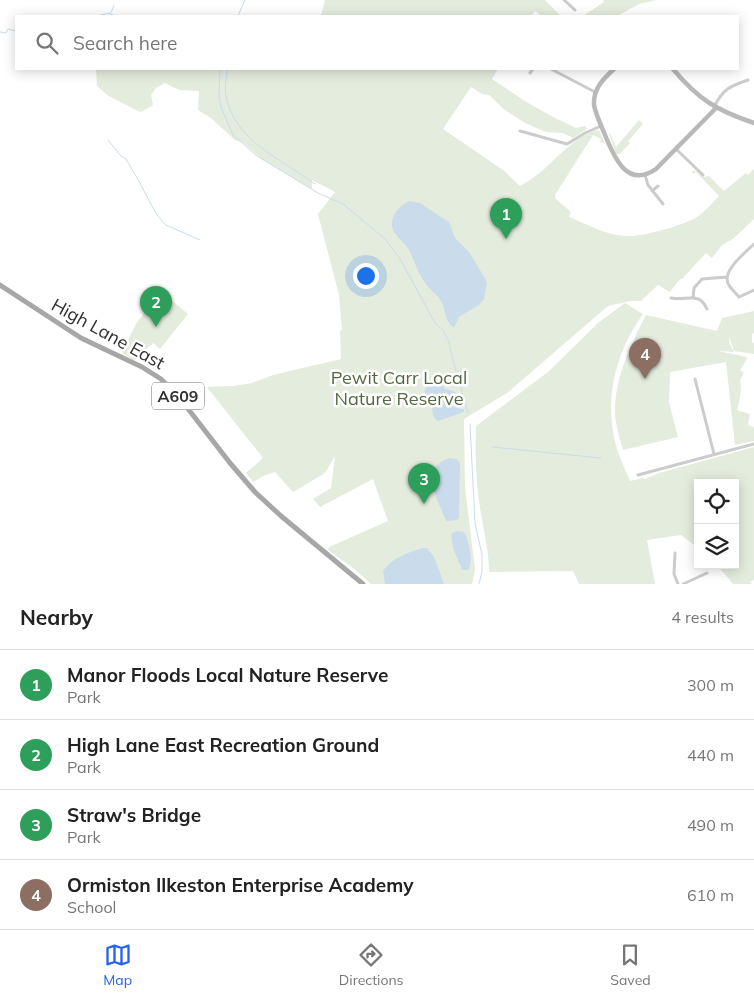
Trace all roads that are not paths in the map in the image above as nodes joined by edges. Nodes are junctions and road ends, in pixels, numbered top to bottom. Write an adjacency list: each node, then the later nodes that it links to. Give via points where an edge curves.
1 (564, 0): 2 (street)
2 (567, 4): 3 (street); 4 (street)
3 (562, 9)
4 (575, 10)
5 (532, 70): 9 (street)
6 (553, 70): 11 (street)
7 (613, 70): 11 (street)
8 (674, 70): 12 (street, via 690,89)
9 (530, 73)
10 (748, 80): 12 (street, via 727,88)
11 (595, 92): 14 (street, via 594,105)
12 (715, 108): 13 (street); 16 (street)
13 (754, 123)
14 (601, 126): 15 (street, via 567,144); 17 (street, via 618,163 630,173)
15 (520, 130)
16 (676, 149): 17 (street); 18 (street)
17 (645, 175): 20 (street)
18 (703, 175)
19 (658, 186): 20 (street)
20 (652, 191): 21 (street)
21 (663, 204)
22 (754, 244): 23 (street, via 730,269)
23 (727, 277): 25 (street, via 740,299); 27 (street, via 702,279 694,288)
24 (0, 285): 35 (main road, High Lane East / A609, via 74,334 161,379 255,492)
25 (754, 290)
26 (671, 298): 27 (street, via 677,302)
27 (693, 298): 28 (street, via 702,300)
28 (707, 309)
29 (695, 379): 31 (street)
30 (754, 444): 31 (street)
31 (714, 454): 32 (street)
32 (638, 475)
33 (675, 554): 36 (street, via 674,574)
34 (707, 573): 37 (street)
35 (363, 584)
36 (678, 584)
37 (683, 584)

